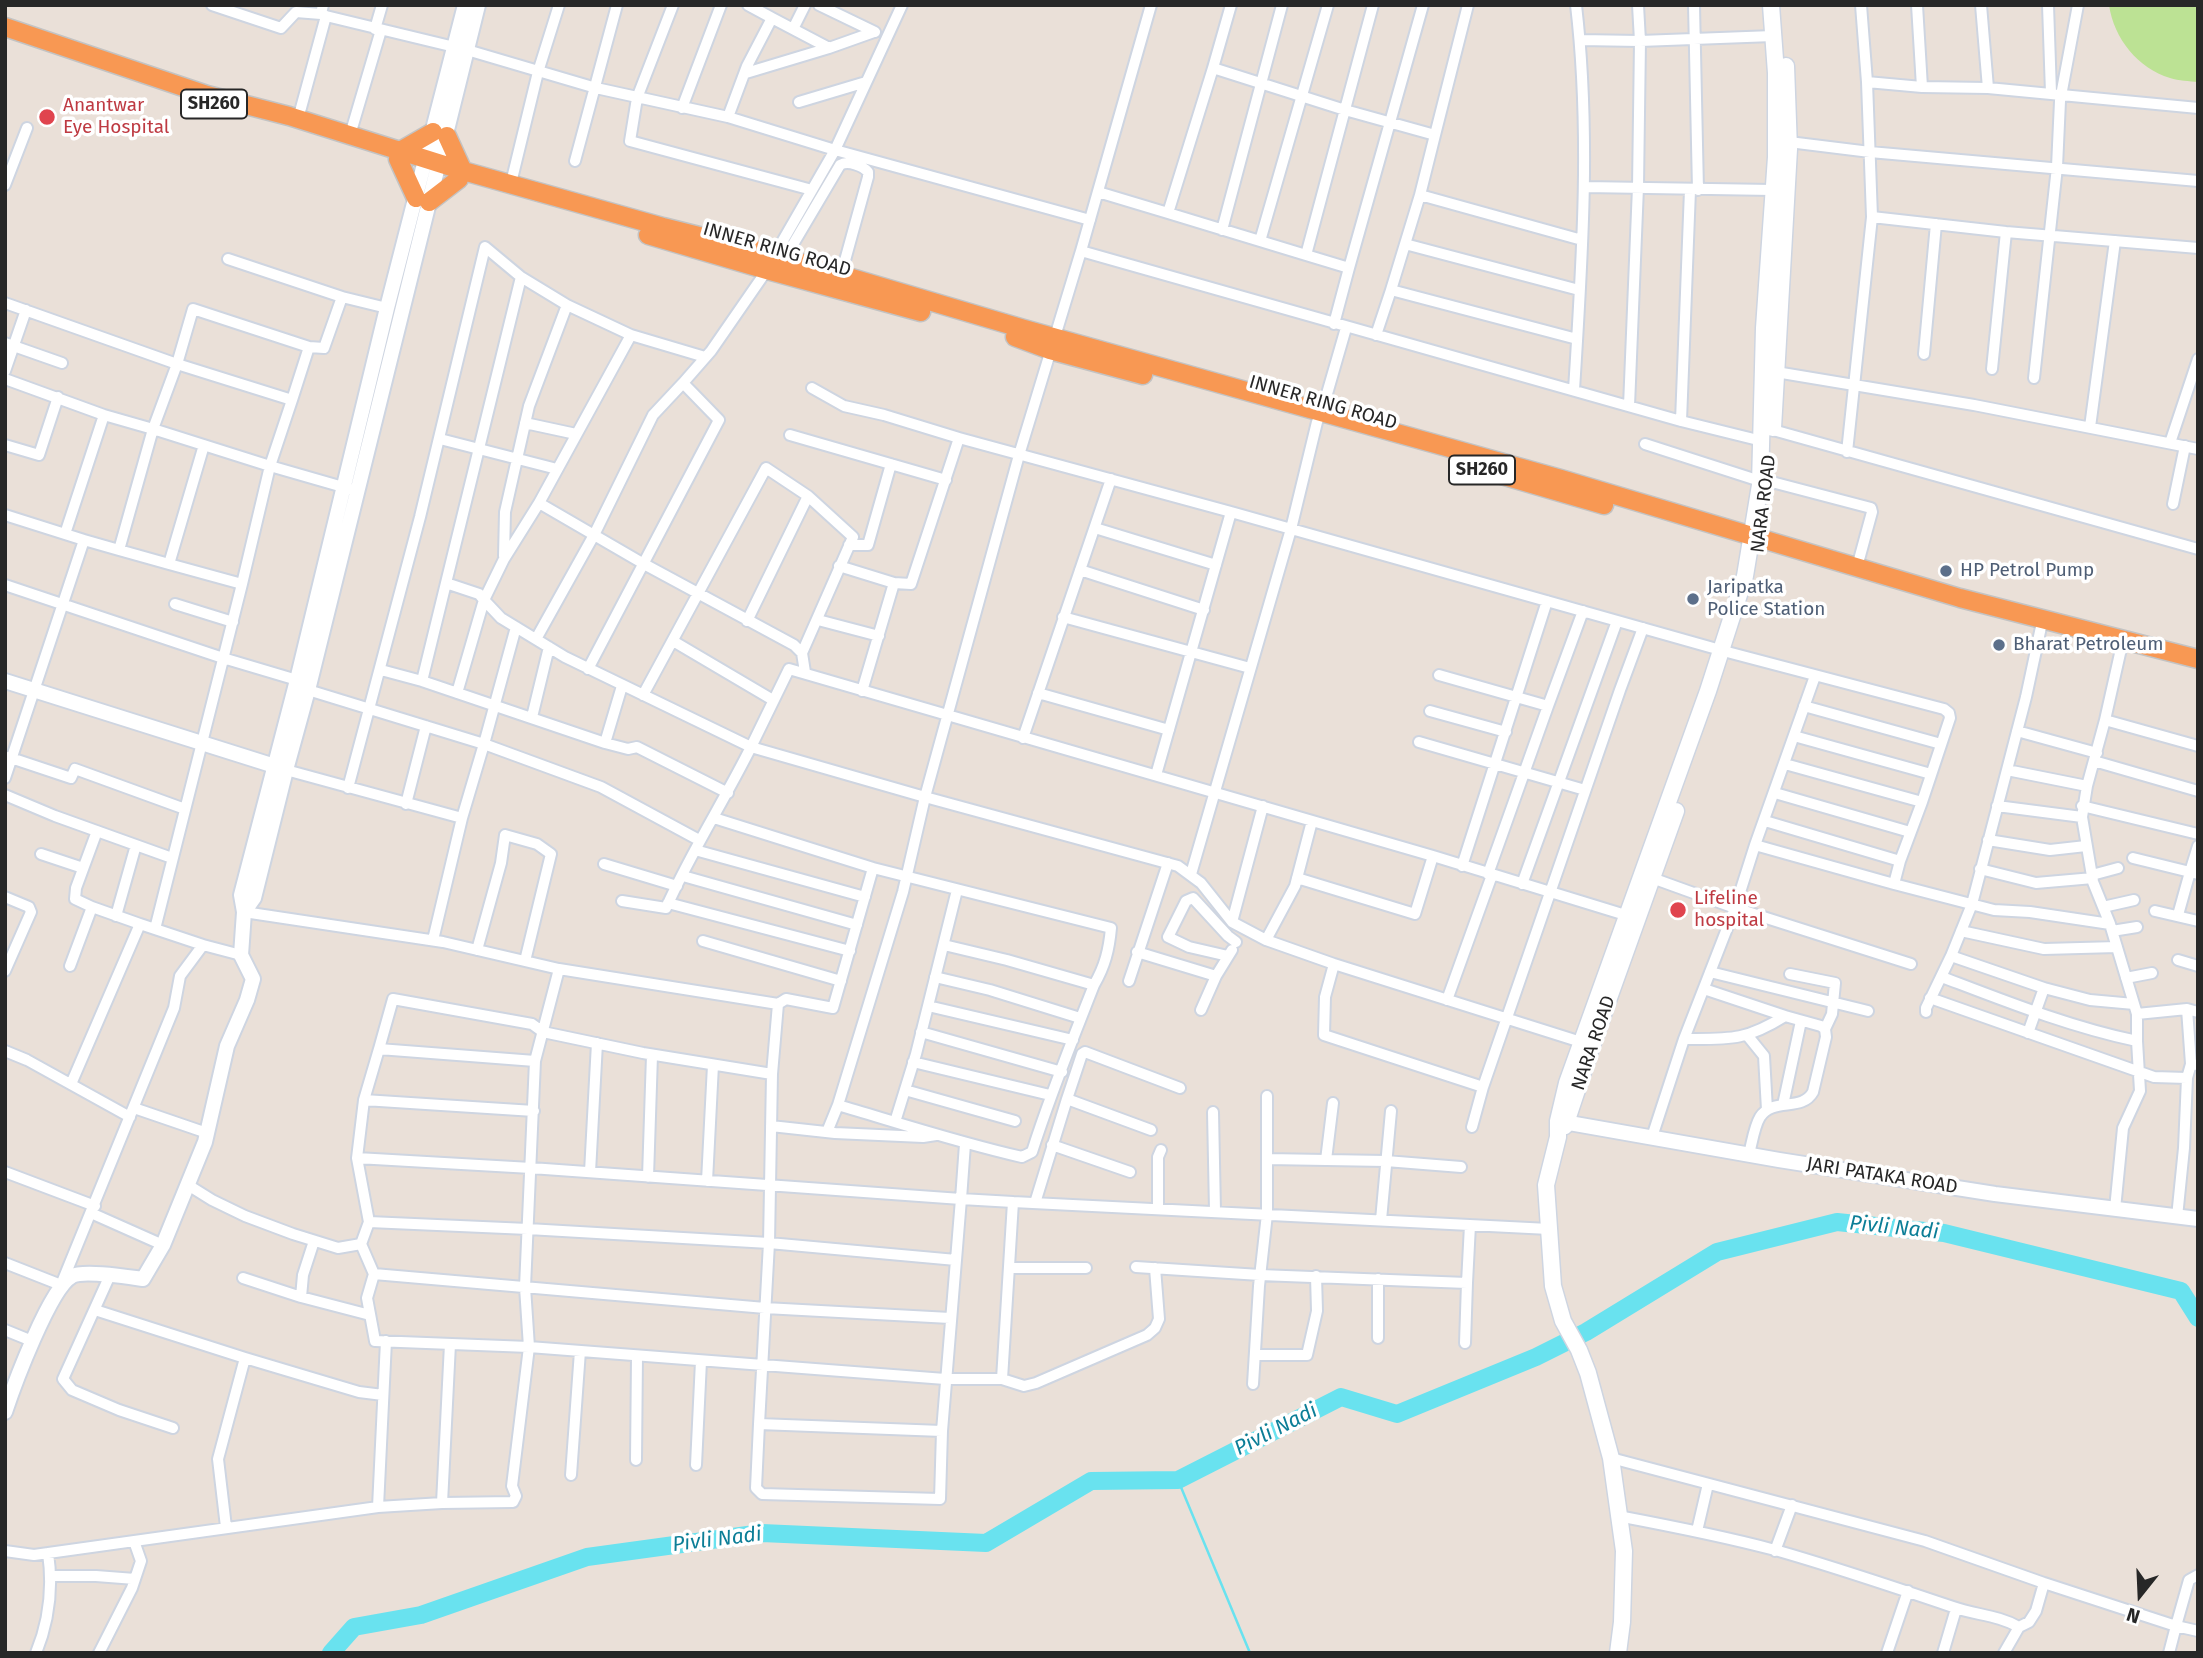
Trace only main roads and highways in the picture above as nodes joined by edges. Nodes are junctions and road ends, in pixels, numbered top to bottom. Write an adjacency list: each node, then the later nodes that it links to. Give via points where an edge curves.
1 (1771, 5): 9 (main road, NARA ROAD, via 1776,157 1764,328)
2 (1782, 5): 9 (main road, NARA ROAD, via 1789,142 1776,372)
3 (5, 27): 5 (highway, INNER RING ROAD, via 207,95 298,118)
4 (5, 36): 5 (highway, INNER RING ROAD / SH260, via 114,73)
5 (399, 155): 6 (highway, INNER RING ROAD); 6 (highway, via 440,134); 6 (highway, via 423,200)
6 (461, 175): 7 (highway, INNER RING ROAD); 7 (highway, INNER RING ROAD, via 510,183)
7 (775, 261): 8 (highway, INNER RING ROAD, via 1011,336); 8 (highway, INNER RING ROAD, via 841,275)
8 (1052, 344): 10 (highway, INNER RING ROAD, via 1561,478)
9 (1767, 436): 10 (main road, NARA ROAD)
10 (1756, 542): 11 (main road, NARA ROAD); 12 (highway, INNER RING ROAD); 13 (highway, INNER RING ROAD)
11 (1727, 651): 14 (main road, NARA ROAD); 14 (main road, NARA ROAD, via 1652,878)
12 (2198, 659)
13 (2198, 670)
14 (1632, 917): 15 (main road, NARA ROAD); 15 (main road, NARA ROAD, via 1567,1083)
15 (1561, 1127): 16 (main road, NARA ROAD, via 1546,1185 1553,1286 1563,1321 1588,1373 1611,1458 1624,1551)
16 (1618, 1653)

